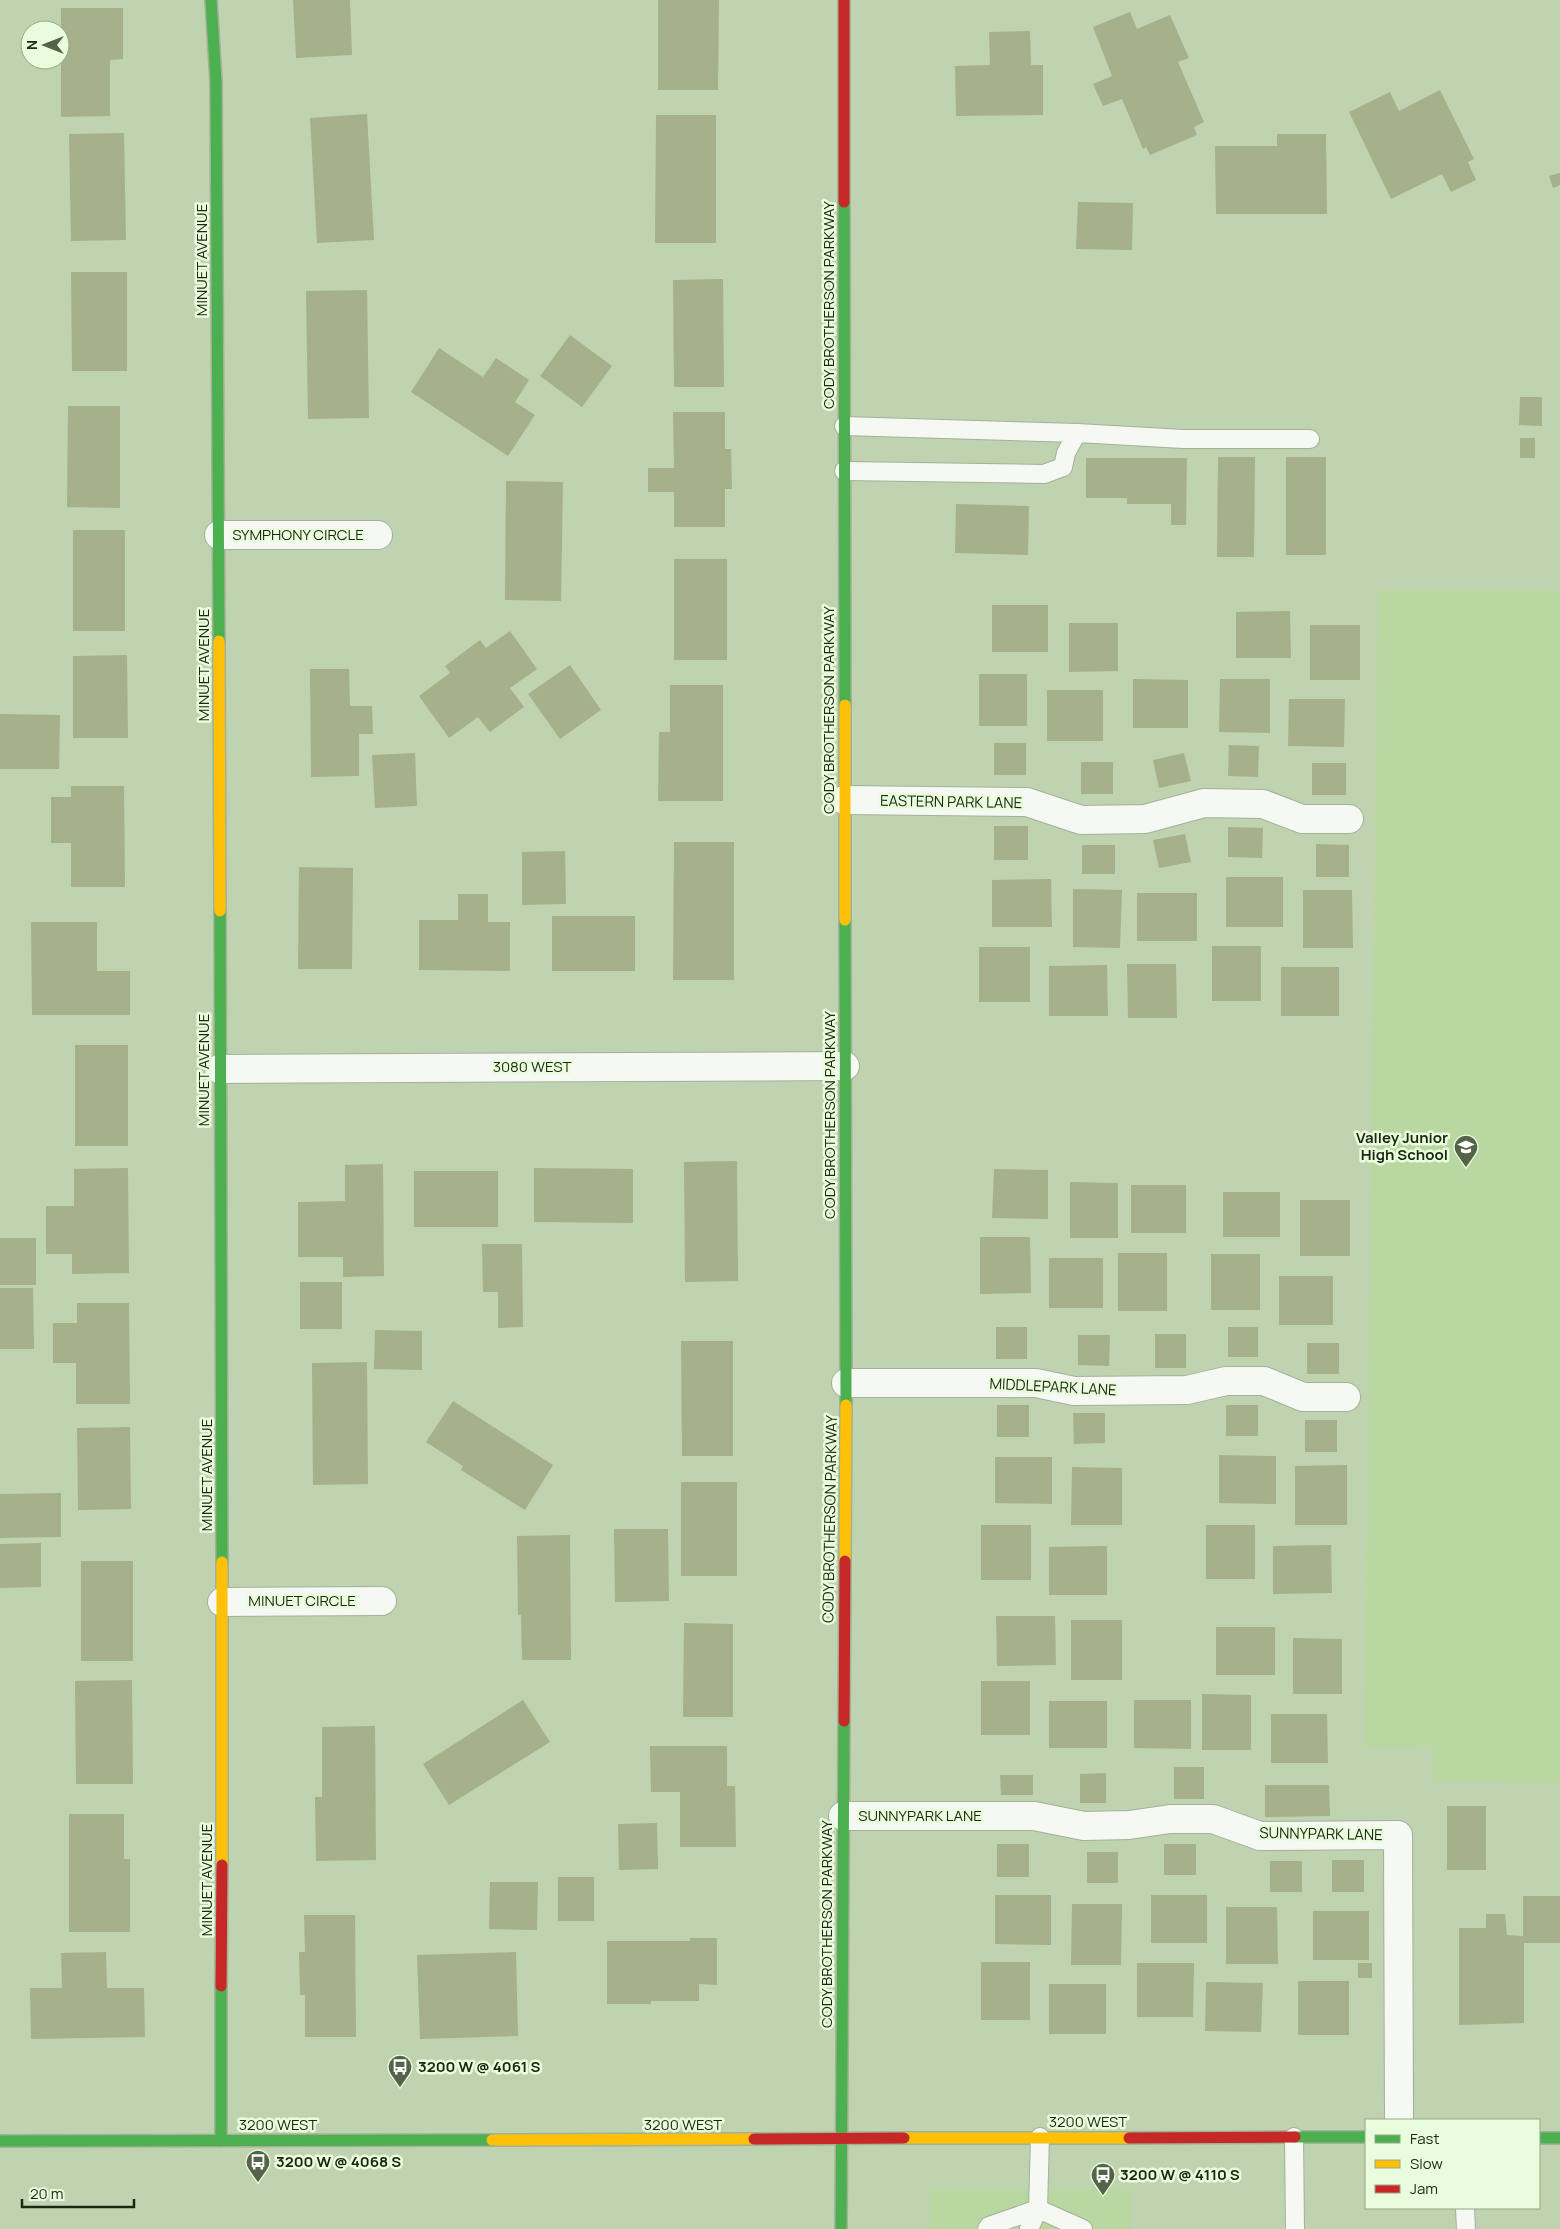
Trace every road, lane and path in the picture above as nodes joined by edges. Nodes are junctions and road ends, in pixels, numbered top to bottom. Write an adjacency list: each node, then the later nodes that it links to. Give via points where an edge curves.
1 (211, 0): 7 (street, MINUET AVENUE, via 216,82)
2 (844, 0): 3 (street, CODY BROTHERSON PARKWAY)
3 (844, 426): 4 (lane); 6 (street, CODY BROTHERSON PARKWAY)
4 (1077, 433): 5 (lane, via 1183,439); 6 (lane, via 1066,453 1063,467 1044,474)
5 (1310, 439)
6 (844, 471): 9 (street, CODY BROTHERSON PARKWAY)
7 (219, 535): 8 (street, SYMPHONY CIRCLE); 12 (street, MINUET AVENUE)
8 (378, 535)
9 (844, 800): 10 (street, EASTERN PARK LANE, via 1027,802 1082,820 1145,819 1204,803 1263,804 1302,819); 11 (street, CODY BROTHERSON PARKWAY)
10 (1348, 819)
11 (845, 1066): 12 (street, 3080 WEST); 13 (street, CODY BROTHERSON PARKWAY)
12 (219, 1069): 16 (street, MINUET AVENUE)
13 (846, 1383): 14 (street, MIDDLEPARK LANE, via 1036,1383 1083,1391 1187,1390 1226,1381 1264,1381 1303,1397); 17 (street, CODY BROTHERSON PARKWAY)
14 (1346, 1397)
15 (382, 1601): 16 (street, MINUET CIRCLE)
16 (222, 1602): 26 (street, MINUET AVENUE)
17 (842, 1816): 18 (street, SUNNYPARK LANE, via 1034,1816 1084,1826 1213,1819 1260,1836 1398,1835); 19 (street, CODY BROTHERSON PARKWAY)
18 (1399, 2119)
19 (841, 2137): 20 (street, 3200 WEST); 26 (street, 3200 WEST); 29 (street, CODY BROTHERSON PARKWAY)
20 (1040, 2137): 21 (street, 3200 WEST); 27 (lane)
21 (1294, 2137): 22 (street, 3200 WEST); 34 (lane)
22 (1365, 2137)
23 (1540, 2138): 24 (street)
24 (1560, 2138)
25 (0, 2141): 26 (street, 3200 WEST)
26 (221, 2141)
27 (1038, 2209): 30 (lane); 31 (lane); 32 (lane); 33 (lane)
28 (1465, 2209): 35 (lane)
29 (841, 2229)
30 (987, 2229)
31 (1029, 2229)
32 (1049, 2229)
33 (1083, 2229)
34 (1295, 2229)
35 (1466, 2229)

